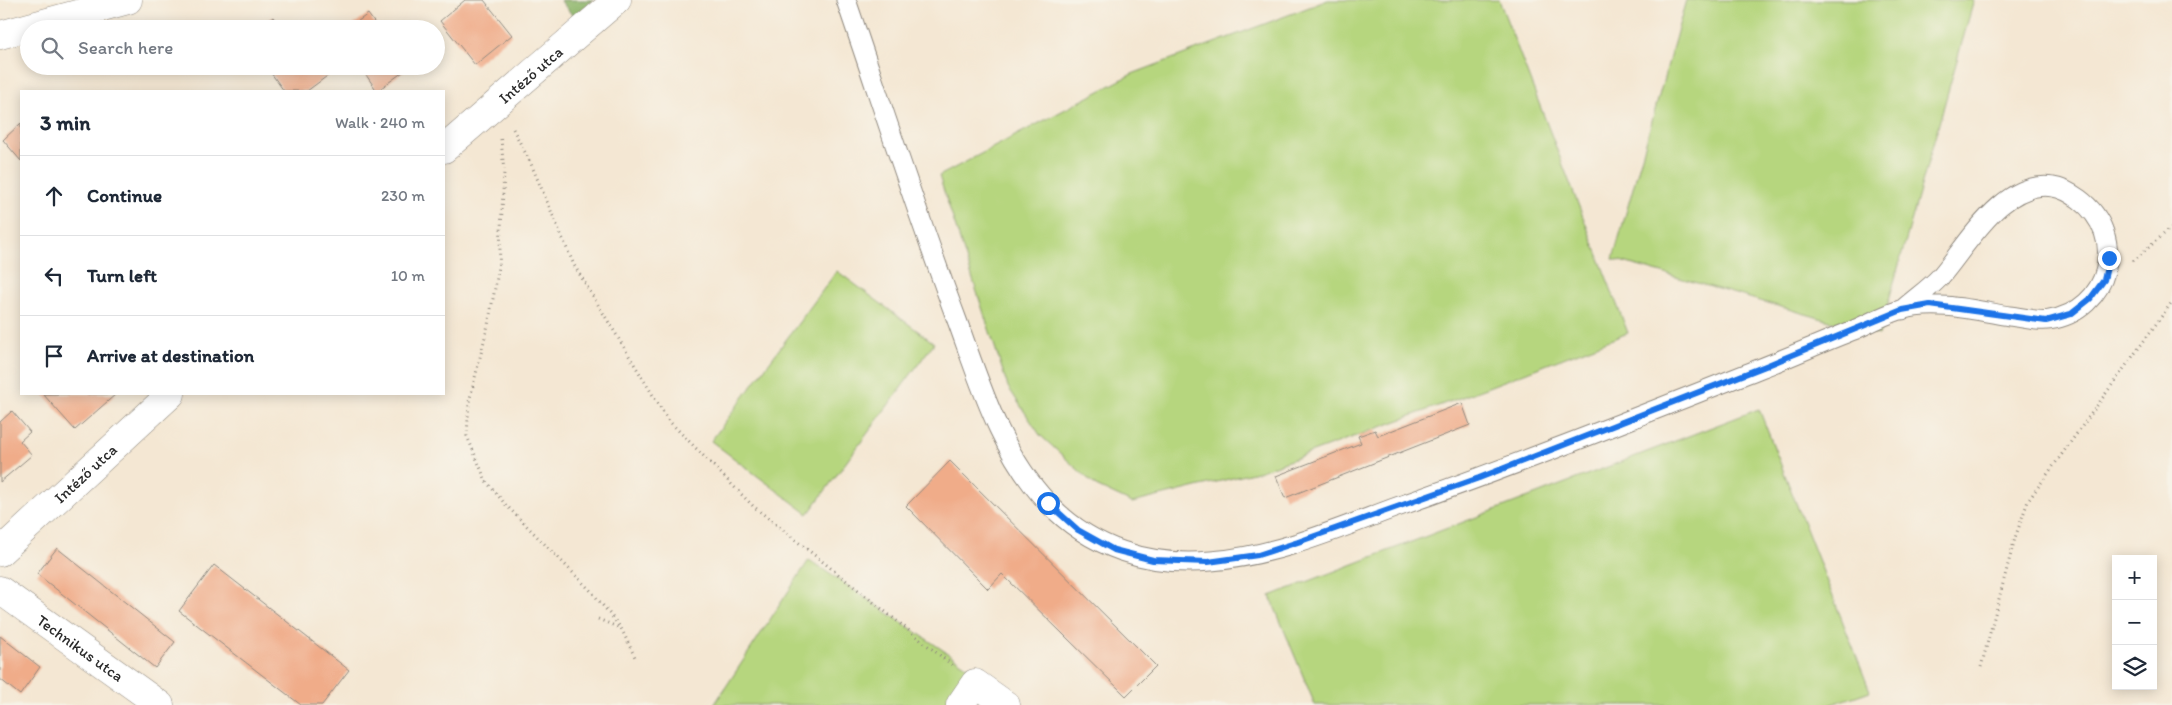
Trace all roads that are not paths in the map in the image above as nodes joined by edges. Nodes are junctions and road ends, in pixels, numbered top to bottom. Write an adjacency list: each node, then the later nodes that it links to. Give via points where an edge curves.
1 (128, 0): 4 (street)
2 (617, 0): 7 (street, Intéző utca)
3 (846, 0): 8 (lane, via 939,273 992,415 1022,471 1048,503 1078,530 1114,550 1153,560 1208,562 1258,555 1479,478)
4 (55, 20)
5 (20, 30): 6 (street)
6 (0, 35)
7 (445, 148)
8 (1902, 310): 8 (lane, via 1930,305 2046,321 2071,314 2090,299 2104,280 2109,258 2105,232 2092,211 2076,196 2056,187 2038,187 2017,194 1998,207 1936,281)
9 (170, 395): 10 (street, Intéző utca)
10 (0, 552)
11 (0, 590): 12 (street, Technikus utca)
12 (160, 705)
13 (960, 705): 14 (street, via 975,682)
14 (1006, 705)

